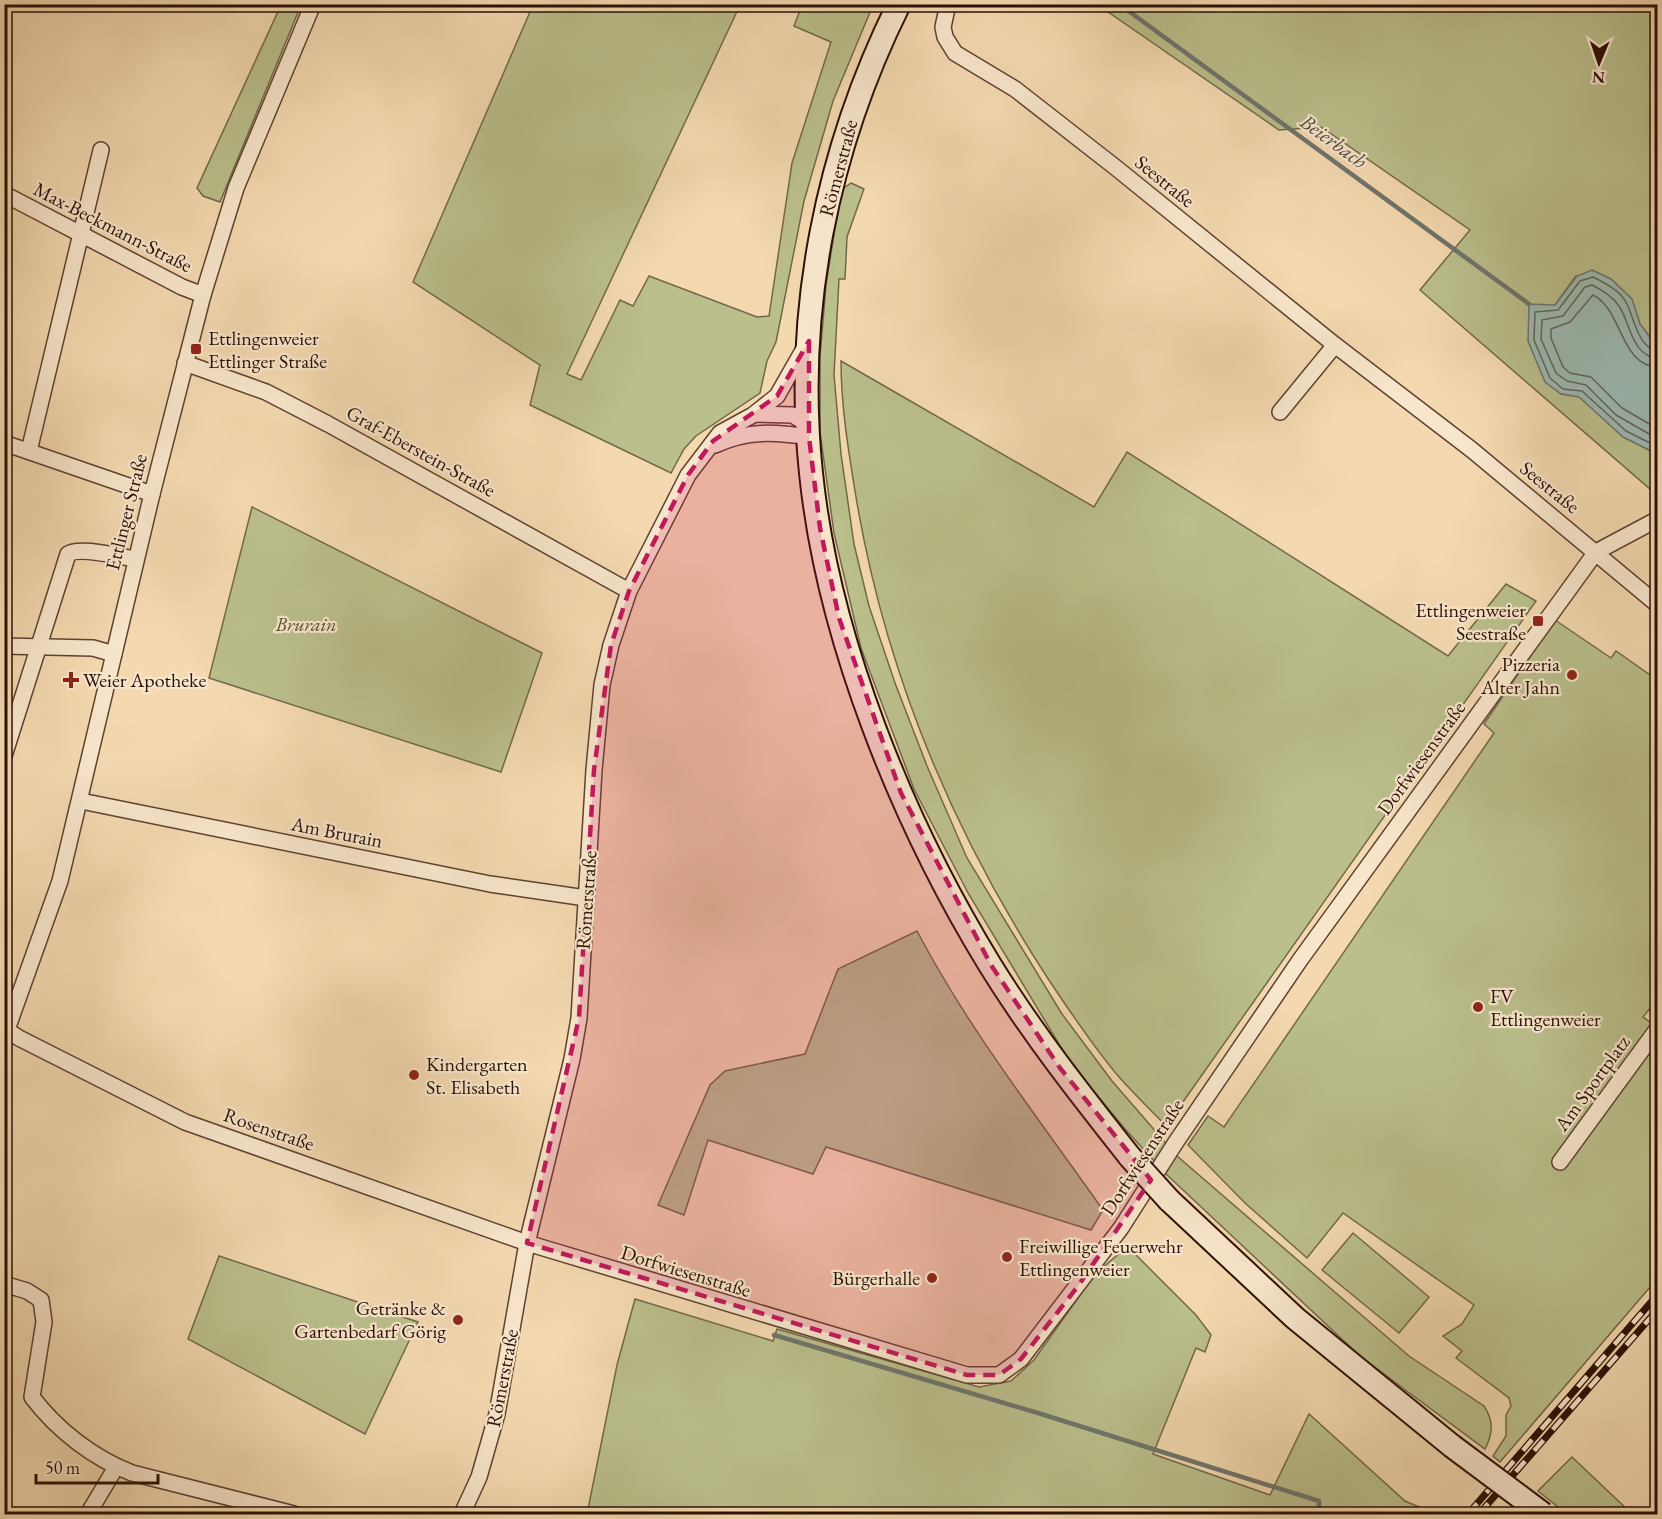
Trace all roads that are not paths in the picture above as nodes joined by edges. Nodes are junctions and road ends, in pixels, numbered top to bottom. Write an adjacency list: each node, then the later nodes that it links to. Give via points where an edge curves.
1 (313, 4): 7 (street, Ettlinger Straße, via 236,188)
2 (899, 4): 8 (main road, Römerstraße, via 865,78 836,162 822,223)
3 (948, 4): 9 (street, Seestraße, via 945,37 962,59 1024,96)
4 (101, 150): 6 (street)
5 (4, 194): 6 (street, Max-Beckmann-Straße)
6 (80, 231): 7 (street, Max-Beckmann-Straße); 15 (street)
7 (202, 295): 10 (street, Ettlinger Straße)
8 (809, 340): 12 (street, Römerstraße, via 777,396); 13 (main road, Römerstraße)
9 (1335, 345): 11 (street); 19 (street, Seestraße)
10 (185, 363): 17 (street, Ettlinger Straße); 21 (street, Graf-Eberstein-Straße, via 266,392 307,413)
11 (1280, 412)
12 (755, 414): 13 (street, via 792,415); 16 (street, Römerstraße, via 720,434)
13 (808, 431): 16 (street, via 747,434 725,440); 38 (main road, Römerstraße, bridge, via 814,495 838,612 881,743 946,888 1036,1034 1130,1157 1169,1200 1295,1317)
14 (4, 443): 15 (street)
15 (29, 451): 17 (street)
16 (705, 452): 21 (street, Römerstraße, via 683,484)
17 (152, 494): 20 (street, Ettlinger Straße)
18 (1658, 519): 19 (street)
19 (1596, 552): 22 (street, Seestraße); 32 (street, Dorfwiesenstraße, via 1300,960 1121,1228 1021,1359 999,1375 967,1376)
20 (136, 559): 24 (street, via 92,552 68,554); 25 (street, Ettlinger Straße)
21 (629, 591): 28 (street, Römerstraße, via 602,685)
22 (1658, 605)
23 (4, 646): 24 (street)
24 (40, 647): 25 (street, via 93,648); 26 (street)
25 (114, 654): 27 (street, Ettlinger Straße)
26 (4, 756)
27 (81, 801): 28 (street, Am Brurain, via 490,884); 30 (street, Ettlinger Straße, via 60,881)
28 (586, 898): 32 (street, Römerstraße, via 575,1039)
29 (1658, 1028): 31 (street, Am Sportplatz)
30 (5, 1032): 32 (street, Rosenstraße, via 185,1122)
31 (1560, 1162)
32 (527, 1243): 37 (street, Römerstraße, via 497,1414 479,1477)
33 (4, 1284): 34 (street, via 41,1300 44,1322 32,1397 70,1436)
34 (116, 1467): 35 (street); 36 (street)
35 (88, 1515)
36 (294, 1515)
37 (462, 1515)
38 (1543, 1515)

